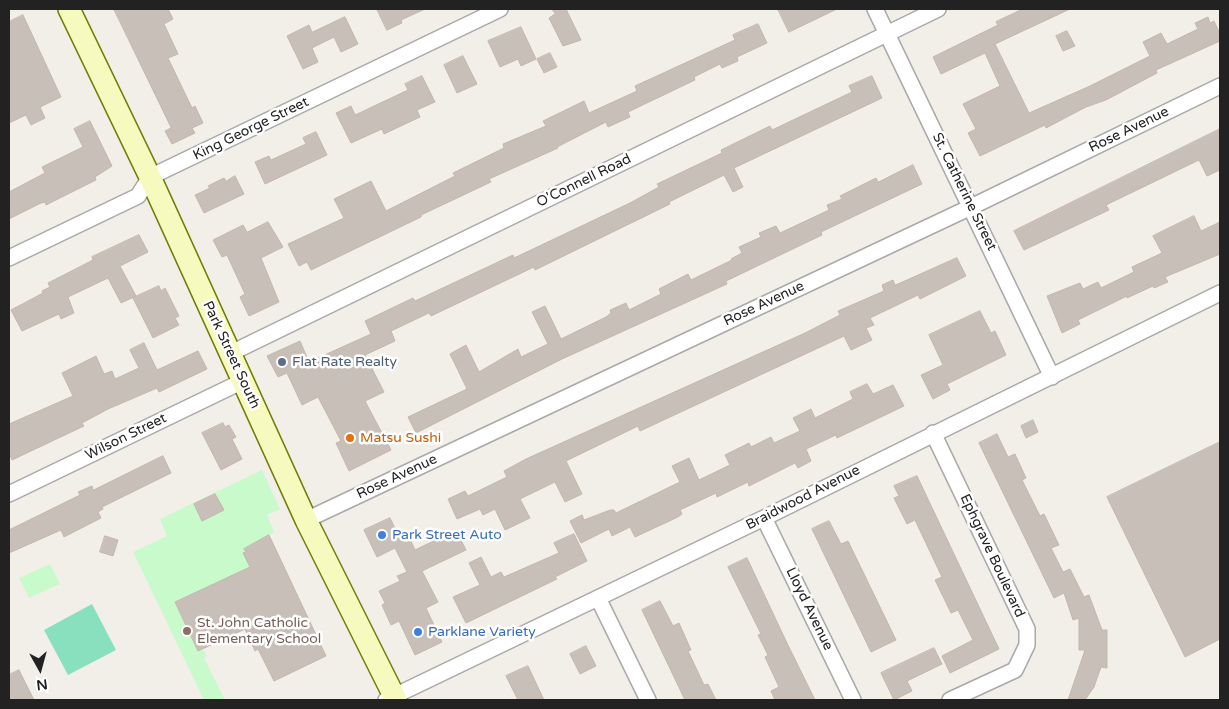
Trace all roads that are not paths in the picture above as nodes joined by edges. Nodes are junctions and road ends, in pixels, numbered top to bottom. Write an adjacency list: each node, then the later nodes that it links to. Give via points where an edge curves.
1 (69, 9): 7 (street, Park Street South)
2 (500, 9): 7 (street, King George Street)
3 (875, 9): 5 (street, St. Catherine Street)
4 (938, 9): 5 (street, O'Connell Road)
5 (887, 34): 8 (street, St. Catherine Street); 11 (street, O'Connell Road)
6 (1220, 86): 8 (street, Rose Avenue)
7 (150, 177): 9 (street, King George Street, via 138,196); 11 (street, Park Street South)
8 (971, 207): 12 (street, St. Catherine Street); 17 (street, Rose Avenue)
9 (9, 258)
10 (1220, 293): 12 (street, Braidwood Avenue)
11 (229, 354): 13 (street, Park Street South)
12 (1052, 376): 14 (street, Braidwood Avenue)
13 (243, 381): 15 (street, Wilson Street); 17 (street, Park Street South)
14 (933, 433): 16 (street, Braidwood Avenue); 22 (street, Ephgrave Boulevard, via 1027,629 1026,645 1015,670)
15 (9, 494)
16 (764, 518): 18 (street, Braidwood Avenue); 21 (street, Lloyd Avenue)
17 (306, 520): 19 (street, Park Street South)
18 (598, 598): 19 (street, Braidwood Avenue); 20 (street)
19 (392, 699)
20 (648, 700)
21 (853, 700)
22 (950, 700)

